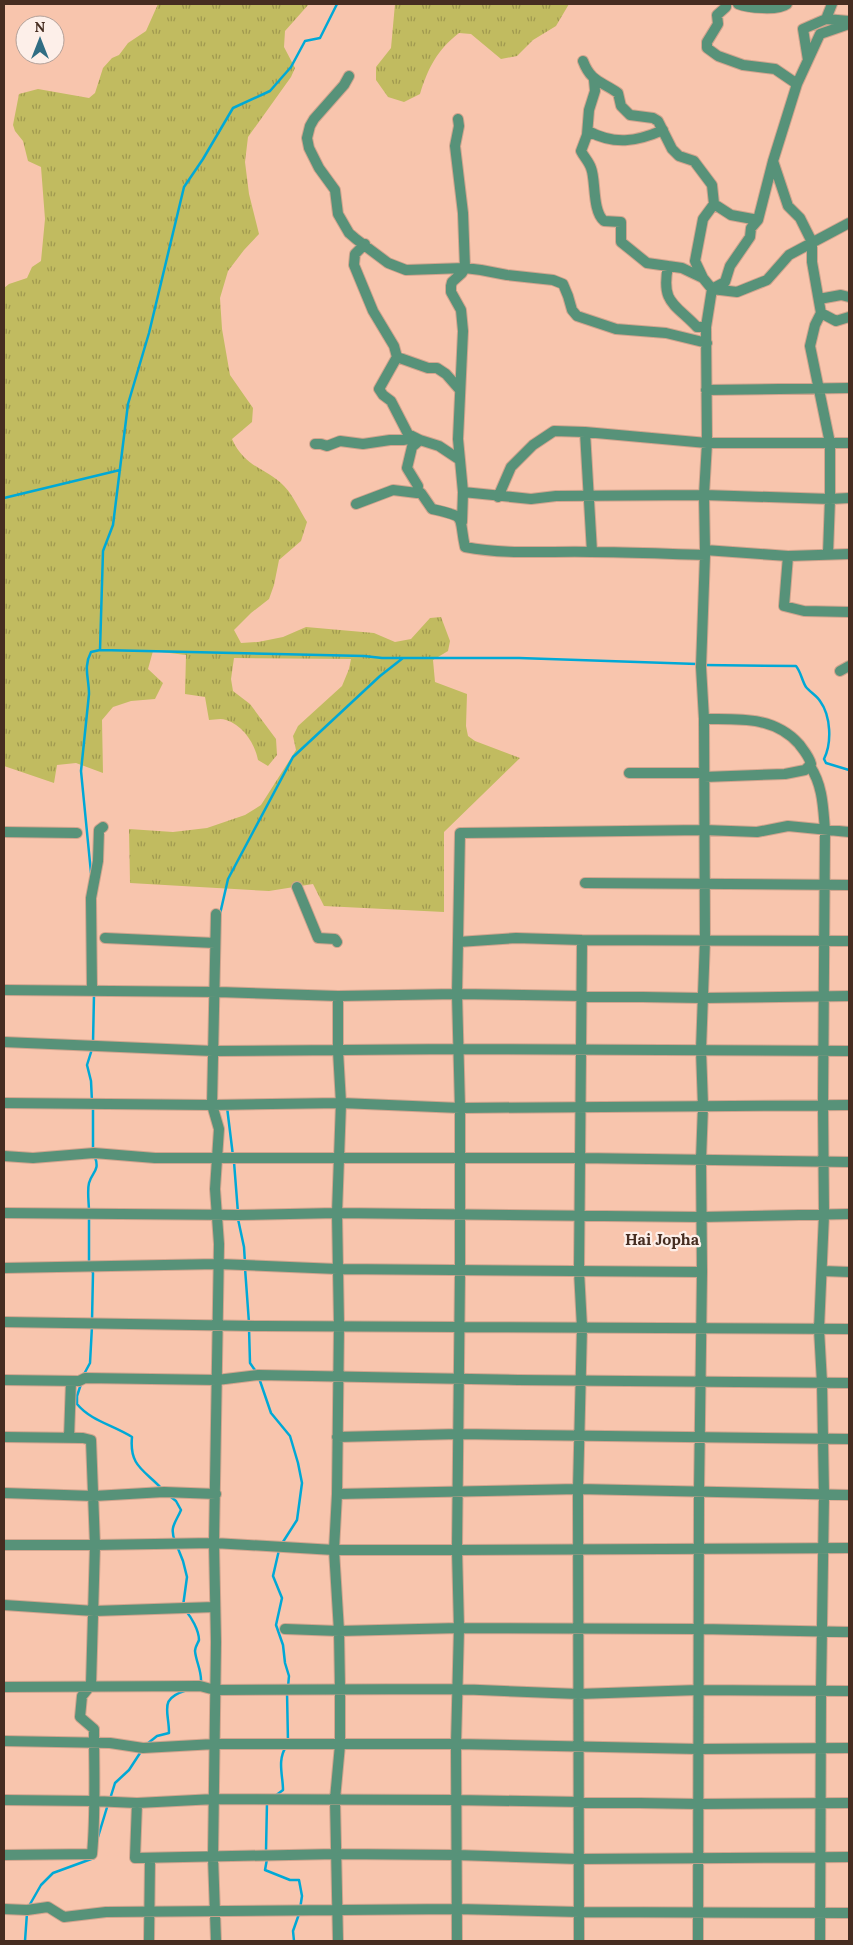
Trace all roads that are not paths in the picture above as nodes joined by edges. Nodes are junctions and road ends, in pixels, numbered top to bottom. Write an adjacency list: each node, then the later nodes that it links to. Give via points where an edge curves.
1 (726, 4): 11 (street, via 717,15 718,24 707,42 708,48 718,56 743,65 775,69)
2 (738, 4): 3 (street, via 767,8)
3 (786, 4)
4 (832, 4): 5 (street)
5 (826, 19): 6 (street); 7 (street, via 803,29)
6 (849, 23): 7 (street, via 820,34)
7 (808, 60): 11 (street)
8 (583, 61): 10 (street)
9 (349, 76): 20 (street, via 310,126 308,142 322,174 335,190 338,214 348,233)
10 (594, 80): 13 (street, via 618,94 621,106 630,115 653,118); 14 (street)
11 (797, 84): 15 (street)
12 (458, 119): 22 (street, via 455,146 463,213)
13 (663, 130): 14 (street, via 624,141 600,138); 16 (street, via 672,149 694,162 712,185)
14 (588, 131): 21 (street, via 581,151 592,170 600,218 604,222 621,222 621,242 644,262)
15 (773, 161): 17 (street); 19 (street, via 788,206 800,218)
16 (714, 204): 17 (street, via 731,215); 23 (street, via 703,219 695,261)
17 (758, 220): 24 (street, via 724,282)
18 (849, 224): 19 (street)
19 (812, 242): 24 (street, via 785,258 767,280 737,292); 26 (street)
20 (365, 244): 22 (street, via 388,263 406,270); 31 (street, via 355,254 354,265)
21 (668, 266): 23 (street, via 682,268); 29 (street, via 665,283 668,300 697,327)
22 (464, 268): 30 (street, via 553,280 563,284 577,316 616,329 666,333); 34 (street, via 451,286 461,310 463,331)
23 (703, 278): 24 (street)
24 (712, 288): 29 (street)
25 (849, 297): 26 (street, via 841,295)
26 (819, 299): 27 (street)
27 (822, 313): 28 (street, via 836,321); 32 (street, via 810,346)
28 (849, 317)
29 (706, 326): 30 (street)
30 (707, 343): 35 (street)
31 (397, 357): 34 (street, via 437,368); 37 (street, via 378,389 391,401 405,430)
32 (820, 388): 33 (street); 35 (street); 38 (street)
33 (849, 388)
34 (460, 390): 42 (street)
35 (706, 390): 39 (street)
36 (585, 432): 39 (street); 46 (street, via 554,431 533,445 511,468); 47 (street)
37 (417, 439): 41 (street, via 369,444 340,441 327,446); 42 (street, via 438,446); 44 (street, via 407,468 418,486)
38 (830, 442): 39 (street); 40 (street); 49 (street)
39 (707, 443): 45 (street)
40 (849, 443)
41 (315, 444)
42 (460, 460): 43 (street)
43 (463, 492): 46 (street); 51 (street)
44 (417, 493): 50 (street, via 393,490); 51 (street, via 421,493 432,509 458,516)
45 (704, 495): 47 (street); 49 (street); 53 (street)
46 (498, 497): 47 (street, via 531,500 556,496)
47 (588, 497): 52 (street)
48 (849, 498): 49 (street)
49 (830, 499): 54 (street)
50 (356, 504)
51 (462, 522): 52 (street, via 465,547 513,553)
52 (592, 552): 53 (street)
53 (705, 553): 56 (street); 58 (street)
54 (828, 554): 55 (street); 56 (street)
55 (849, 554)
56 (788, 556): 57 (street, via 784,606 804,611)
57 (849, 612)
58 (704, 719): 59 (street, via 750,720 786,731 807,754); 61 (street)
59 (810, 766): 61 (street, via 785,774); 64 (street, via 822,796)
60 (629, 773): 61 (street)
61 (704, 775): 63 (street)
62 (103, 827): 83 (street, via 99,830 98,861 91,898)
63 (704, 830): 64 (street, via 757,832 788,826); 69 (street); 80 (street, via 460,833)
64 (825, 830): 66 (street); 71 (street)
65 (4, 832): 67 (street)
66 (849, 832)
67 (78, 833)
68 (585, 883): 69 (street)
69 (704, 883): 71 (street); 76 (street)
70 (849, 885): 71 (street)
71 (825, 886): 77 (street)
72 (297, 887): 79 (street, via 318,938 335,939)
73 (216, 914): 81 (street)
74 (105, 938): 81 (street)
75 (582, 940): 76 (street); 80 (street, via 516,938); 86 (street)
76 (704, 940): 77 (street); 90 (street)
77 (825, 941): 78 (street); 88 (street)
78 (849, 941)
79 (337, 942)
80 (458, 942): 85 (street)
81 (216, 943): 84 (street)
82 (4, 990): 83 (street)
83 (92, 991): 84 (street)
84 (215, 992): 87 (street); 94 (street)
85 (457, 994): 86 (street); 87 (street); 92 (street)
86 (582, 995): 90 (street); 96 (street)
87 (338, 996): 95 (street)
88 (825, 996): 89 (street); 90 (street); 97 (street)
89 (849, 996)
90 (702, 998): 93 (street)
91 (4, 1042): 94 (street)
92 (459, 1049): 95 (street); 96 (street); 106 (street)
93 (701, 1050): 96 (street); 97 (street); 103 (street)
94 (213, 1051): 95 (street); 101 (street)
95 (338, 1051): 100 (street)
96 (581, 1051): 102 (street)
97 (824, 1051): 98 (street); 104 (street)
98 (849, 1051)
99 (4, 1103): 101 (street)
100 (341, 1103): 101 (street); 106 (street); 109 (street)
101 (212, 1105): 108 (street, via 219,1129)
102 (581, 1106): 103 (street); 106 (street); 111 (street)
103 (703, 1106): 104 (street); 112 (street)
104 (823, 1106): 105 (street); 113 (street)
105 (849, 1106)
106 (460, 1108): 110 (street)
107 (4, 1156): 108 (street, via 33,1158 94,1153 155,1158)
108 (218, 1157): 109 (street); 117 (street)
109 (340, 1157): 110 (street); 116 (street)
110 (459, 1158): 111 (street); 118 (street)
111 (581, 1158): 112 (street); 119 (street)
112 (701, 1160): 113 (street); 122 (street)
113 (824, 1162): 114 (street); 121 (street)
114 (849, 1162)
115 (4, 1213): 117 (street)
116 (337, 1213): 117 (street); 118 (street); 125 (street)
117 (217, 1214): 123 (street)
118 (459, 1214): 119 (street); 126 (street)
119 (580, 1214): 122 (street); 127 (street)
120 (849, 1214): 121 (street)
121 (824, 1215): 122 (street); 128 (street)
122 (701, 1217): 129 (street)
123 (218, 1264): 124 (street); 125 (street); 132 (street)
124 (4, 1268)
125 (337, 1269): 126 (street); 133 (street)
126 (460, 1271): 127 (street); 134 (street)
127 (579, 1271): 129 (street); 135 (street)
128 (822, 1271): 130 (street); 138 (street)
129 (702, 1272): 136 (street)
130 (849, 1272)
131 (4, 1322): 132 (street)
132 (217, 1324): 133 (street); 143 (street)
133 (339, 1325): 134 (street); 139 (street)
134 (460, 1327): 135 (street); 140 (street)
135 (582, 1327): 136 (street); 144 (street)
136 (701, 1328): 138 (street); 145 (street)
137 (849, 1328): 138 (street)
138 (819, 1329): 146 (street)
139 (338, 1376): 140 (street); 143 (street, via 258,1375); 153 (street)
140 (458, 1378): 144 (street); 148 (street)
141 (4, 1380): 142 (street)
142 (78, 1380): 143 (street); 152 (street)
143 (217, 1380): 160 (street)
144 (581, 1380): 145 (street); 149 (street)
145 (701, 1382): 146 (street); 151 (street)
146 (822, 1383): 147 (street); 154 (street)
147 (849, 1383)
148 (459, 1434): 149 (street); 153 (street); 157 (street)
149 (578, 1436): 151 (street); 156 (street)
150 (4, 1437): 152 (street)
151 (700, 1437): 154 (street); 158 (street)
152 (69, 1438): 164 (street, via 91,1440)
153 (337, 1438): 161 (street)
154 (823, 1439): 155 (street); 162 (street)
155 (849, 1440)
156 (578, 1489): 157 (street); 158 (street); 171 (street)
157 (457, 1492): 161 (street); 173 (street)
158 (699, 1492): 162 (street); 169 (street)
159 (4, 1493): 164 (street)
160 (216, 1494): 164 (street, via 164,1492); 165 (street)
161 (337, 1494): 172 (street)
162 (824, 1495): 163 (street); 168 (street)
163 (849, 1495)
164 (94, 1496): 167 (street)
165 (214, 1543): 167 (street); 172 (street); 175 (street)
166 (4, 1545): 167 (street)
167 (95, 1545): 176 (street)
168 (824, 1547): 169 (street); 170 (street); 182 (street)
169 (700, 1548): 171 (street); 180 (street)
170 (849, 1548)
171 (578, 1549): 173 (street); 178 (street)
172 (334, 1550): 173 (street); 181 (street)
173 (457, 1550): 177 (street)
174 (4, 1605): 176 (street)
175 (215, 1608): 176 (street); 187 (street)
176 (94, 1611): 184 (street)
177 (459, 1628): 178 (street); 181 (street); 186 (street)
178 (578, 1628): 180 (street); 192 (street)
179 (285, 1629): 181 (street)
180 (700, 1629): 182 (street); 189 (street)
181 (339, 1631): 188 (street)
182 (822, 1632): 183 (street); 190 (street)
183 (849, 1632)
184 (91, 1685): 185 (street); 187 (street, via 200,1686); 194 (street, via 82,1696 80,1717 94,1729)
185 (4, 1687)
186 (456, 1689): 188 (street); 192 (street); 196 (street)
187 (215, 1690): 188 (street); 195 (street)
188 (340, 1690): 197 (street)
189 (698, 1690): 190 (street); 192 (street); 201 (street)
190 (821, 1692): 191 (street); 199 (street)
191 (849, 1692)
192 (578, 1694): 198 (street)
193 (4, 1742): 194 (street)
194 (94, 1743): 195 (street, via 143,1748); 206 (street)
195 (216, 1744): 197 (street); 202 (street)
196 (456, 1744): 197 (street); 198 (street); 205 (street)
197 (340, 1745): 203 (street)
198 (579, 1746): 201 (street); 207 (street)
199 (820, 1748): 200 (street); 201 (street); 210 (street)
200 (849, 1748)
201 (698, 1749): 211 (street)
202 (215, 1799): 203 (street); 209 (street); 216 (street)
203 (335, 1799): 205 (street); 212 (street)
204 (4, 1800): 206 (street)
205 (456, 1800): 207 (street); 214 (street)
206 (93, 1801): 209 (street); 213 (street, via 92,1854)
207 (580, 1802): 211 (street); 220 (street)
208 (849, 1802): 210 (street)
209 (137, 1803): 219 (street, via 135,1858)
210 (820, 1803): 211 (street); 215 (street)
211 (698, 1804): 217 (street)
212 (336, 1854): 214 (street); 216 (street); 223 (street)
213 (4, 1855)
214 (457, 1855): 220 (street); 222 (street)
215 (820, 1856): 217 (street); 218 (street); 228 (street)
216 (214, 1857): 219 (street); 225 (street)
217 (698, 1857): 220 (street); 227 (street)
218 (849, 1857)
219 (150, 1858): 224 (street)
220 (578, 1859): 226 (street)
221 (4, 1909): 224 (street, via 48,1907 64,1917)
222 (457, 1909): 223 (street); 226 (street); 233 (street)
223 (336, 1910): 225 (street); 232 (street)
224 (148, 1911): 225 (street); 230 (street)
225 (214, 1911): 231 (street)
226 (579, 1912): 227 (street); 234 (street)
227 (697, 1913): 228 (street); 235 (street)
228 (820, 1913): 229 (street); 236 (street)
229 (849, 1913)
230 (149, 1941)
231 (216, 1941)
232 (338, 1941)
233 (457, 1941)
234 (579, 1941)
235 (698, 1941)
236 (820, 1941)

